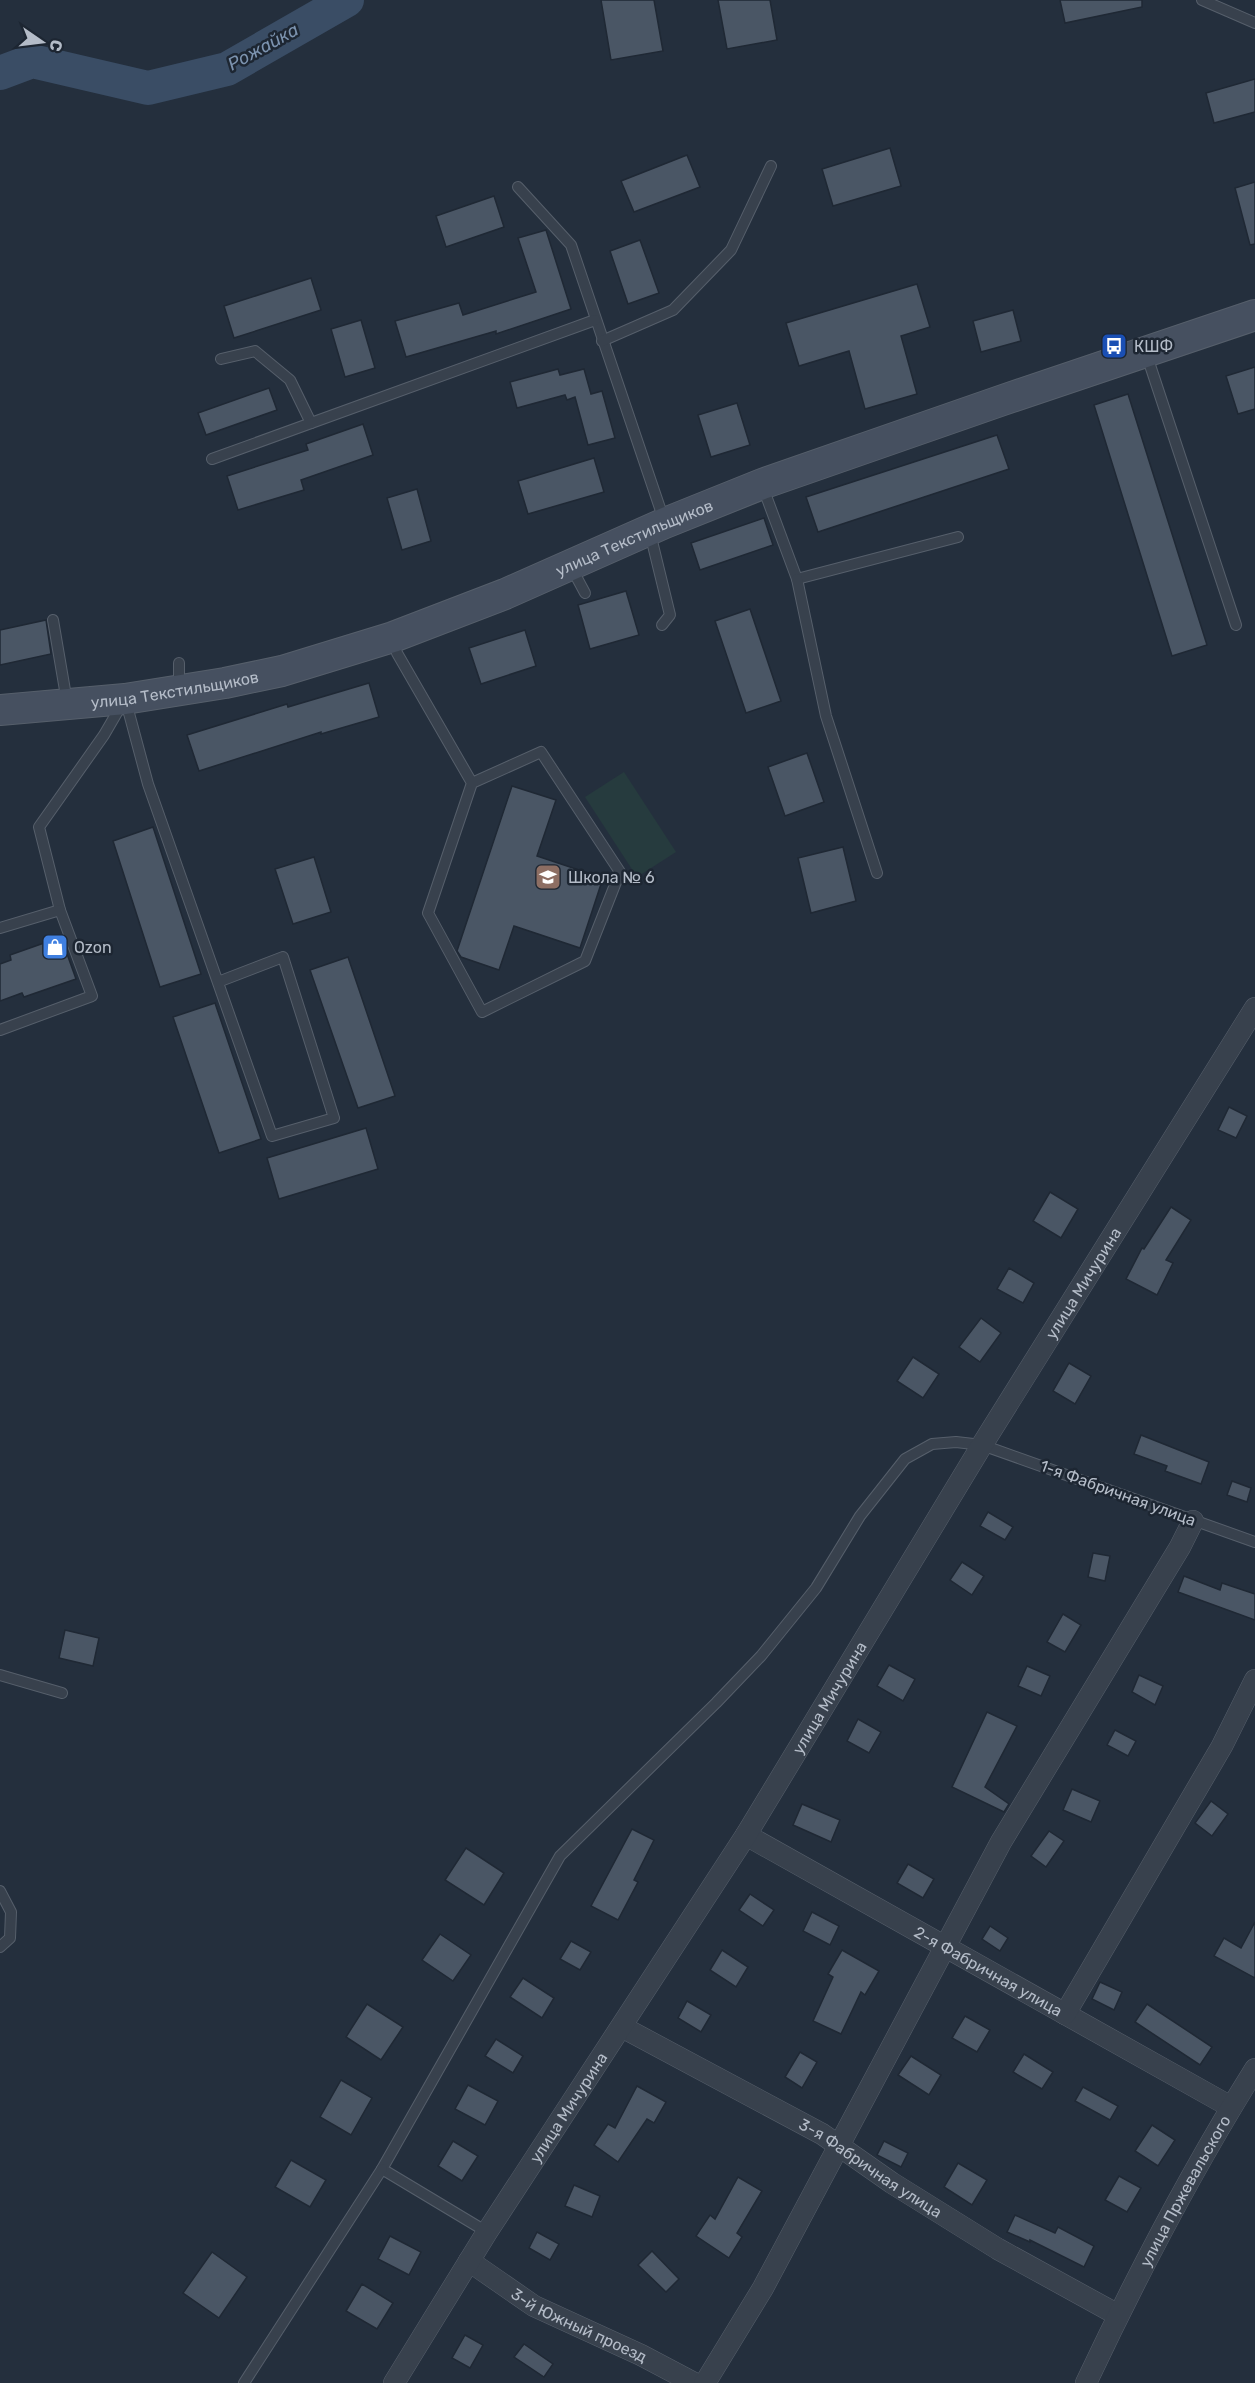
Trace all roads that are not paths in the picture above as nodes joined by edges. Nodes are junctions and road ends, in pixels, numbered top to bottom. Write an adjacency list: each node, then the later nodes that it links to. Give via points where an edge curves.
1 (1202, 0): 2 (lane)
2 (1255, 23)
3 (771, 166): 7 (lane, via 731,250 673,310)
4 (518, 188): 6 (lane, via 571,245)
5 (1255, 315): 8 (main road, улица Текстильщиков)
6 (595, 320): 7 (lane); 10 (lane)
7 (602, 341): 13 (lane)
8 (1146, 352): 12 (main road, улица Текстильщиков); 20 (lane)
9 (221, 359): 10 (lane, via 255,351 290,380)
10 (311, 423): 11 (lane)
11 (212, 459)
12 (762, 484): 13 (main road, улица Текстильщиков); 16 (lane)
13 (657, 527): 15 (main road, улица Текстильщиков); 19 (lane, via 670,615)
14 (958, 537): 16 (lane)
15 (570, 565): 17 (lane); 21 (main road, улица Текстильщиков)
16 (797, 579): 26 (lane, via 826,716)
17 (585, 593)
18 (53, 620): 23 (lane)
19 (662, 625)
20 (1236, 625)
21 (393, 637): 22 (main road, улица Текстильщиков, via 282,671 179,678); 25 (lane, via 397,652)
22 (125, 699): 23 (main road, улица Текстильщиков); 27 (lane, via 39,827); 29 (lane, via 148,784)
23 (68, 705): 24 (main road, улица Текстильщиков)
24 (0, 710)
25 (472, 783): 25 (lane, via 541,752 620,872 585,961 482,1012 428,913)
26 (877, 873)
27 (60, 910): 28 (lane); 31 (lane, via 92,996)
28 (0, 928)
29 (218, 982): 29 (lane, via 272,1136 334,1118 283,957)
30 (1255, 1008): 32 (street, улица Мичурина)
31 (0, 1030)
32 (982, 1445): 33 (lane, 1-я Фабричная улица); 38 (street, улица Мичурина); 47 (lane, 1-я Фабричная улица, via 932,1444 905,1459 860,1516 816,1588 761,1656 560,1856)
33 (1193, 1521): 34 (lane, 1-я Фабричная улица); 40 (street, via 1019,1812)
34 (1255, 1542)
35 (0, 1675): 37 (lane)
36 (1255, 1680): 42 (street, via 1222,1746)
37 (62, 1693)
38 (746, 1835): 40 (street, 2-я Фабричная улица); 43 (street, улица Мичурина)
39 (0, 1891): 41 (lane, via 11,1912 10,1938)
40 (946, 1946): 42 (street, 2-я Фабричная улица); 46 (street)
41 (0, 1947)
42 (1065, 2014): 45 (street, 2-я Фабричная улица)
43 (622, 2027): 46 (street, 3-я Фабричная улица); 48 (street, улица Мичурина)
44 (1255, 2069): 45 (street, улица Пржевальского)
45 (1231, 2107): 50 (street, улица Пржевальского)
46 (839, 2145): 50 (street, 3-я Фабричная улица, via 998,2249); 54 (street, via 763,2288)
47 (382, 2169): 48 (lane); 51 (lane, 1-я Фабричная улица)
48 (487, 2232): 49 (street, улица Мичурина)
49 (469, 2261): 52 (street, улица Мичурина); 53 (street, 3-й Южный проезд, via 534,2306)
50 (1118, 2315): 55 (street, улица Пржевальского)
51 (244, 2383)
52 (394, 2383)
53 (694, 2383)
54 (705, 2383)
55 (1086, 2383)

